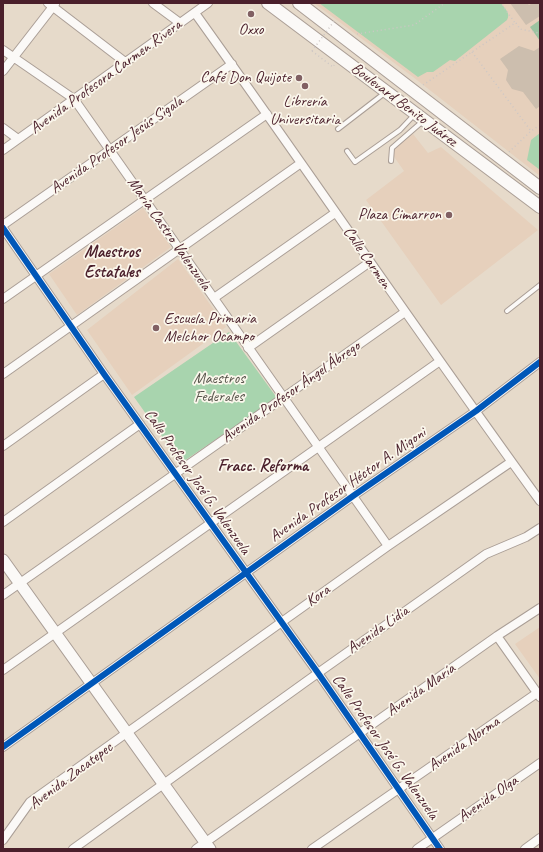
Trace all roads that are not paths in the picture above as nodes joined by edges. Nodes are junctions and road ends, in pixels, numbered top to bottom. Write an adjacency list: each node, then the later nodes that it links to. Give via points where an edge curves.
1 (153, 3): 7 (street)
2 (208, 3): 6 (street, Avenida Profesora Carmen Rivera)
3 (268, 3): 13 (main road, Boulevard Benito Juárez)
4 (299, 3): 25 (main road, Boulevard Benito Juárez)
5 (52, 4): 9 (street); 10 (street)
6 (195, 13): 7 (street, Avenida Profesora Carmen Rivera); 11 (street, Calle Carmen)
7 (180, 23): 10 (street, Avenida Profesora Carmen Rivera)
8 (3, 50): 9 (street, María Castro Valenzuela)
9 (14, 58): 12 (street); 14 (street, María Castro Valenzuela)
10 (125, 62): 14 (street, Avenida Profesora Carmen Rivera)
11 (232, 64): 15 (street, Calle Carmen); 20 (street, Avenida Profesor Jesús Sigala)
12 (3, 72)
13 (386, 92): 16 (main road, Boulevard Benito Juárez); 18 (lane)
14 (74, 99): 19 (street, Avenida Profesora Carmen Rivera); 20 (street, María Castro Valenzuela)
15 (267, 114): 24 (street, Calle Carmen); 26 (street)
16 (419, 117): 22 (lane, via 355,162); 23 (lane, via 392,148); 27 (main road, Boulevard Benito Juárez)
17 (3, 128): 19 (street)
18 (338, 129)
19 (18, 139): 21 (street, Avenida Profesora Carmen Rivera)
20 (110, 149): 26 (street, María Castro Valenzuela); 29 (street, Avenida Profesor Jesús Sigala)
21 (3, 150)
22 (347, 151)
23 (391, 161)
24 (301, 163): 28 (street, Calle Carmen); 31 (street)
25 (540, 188)
26 (145, 199): 31 (street, María Castro Valenzuela); 33 (street)
27 (540, 207)
28 (335, 213): 32 (street, Calle Carmen); 35 (street)
29 (3, 225)
30 (3, 228): 33 (street, Calle Profesor José G. Valenzuela)
31 (179, 248): 35 (street, María Castro Valenzuela); 39 (street)
32 (370, 262): 38 (street, Calle Carmen); 40 (street)
33 (36, 276): 36 (street); 39 (street, Calle Profesor José G. Valenzuela)
34 (540, 284): 37 (lane)
35 (214, 298): 40 (street, María Castro Valenzuela)
36 (3, 299)
37 (507, 311)
38 (405, 312): 41 (street, Calle Carmen); 45 (street, Avenida Profesor Ángel Ábrego)
39 (70, 326): 43 (street); 44 (street, Calle Profesor José G. Valenzuela)
40 (248, 348): 45 (street, María Castro Valenzuela)
41 (440, 361): 46 (street, Calle Carmen); 49 (street)
42 (540, 362): 46 (street, Avenida Profesor Héctor A. Migoni)
43 (3, 374)
44 (104, 374): 47 (street, Calle Profesor José G. Valenzuela); 48 (street)
45 (283, 398): 49 (street, María Castro Valenzuela); 51 (street, Avenida Profesor Ángel Ábrego)
46 (476, 411): 50 (street, Calle Carmen); 52 (street, Avenida Profesor Héctor A. Migoni)
47 (140, 424): 51 (street, Calle Profesor José G. Valenzuela); 54 (street)
48 (3, 446)
49 (319, 446): 52 (street, María Castro Valenzuela); 55 (street)
50 (511, 462): 53 (street, Calle Carmen); 57 (street, Kora)
51 (175, 474): 55 (street, Calle Profesor José G. Valenzuela); 60 (street, Avenida Profesor Ángel Ábrego)
52 (353, 496): 57 (street, María Castro Valenzuela); 59 (street, Avenida Profesor Héctor A. Migoni)
53 (540, 502)
54 (3, 522)
55 (210, 523): 59 (street, Calle Profesor José G. Valenzuela); 64 (street)
56 (540, 528): 67 (street, Avenida Lidia, via 526,537 486,554)
57 (388, 546): 63 (street, Kora)
58 (3, 560): 60 (main road)
59 (246, 573): 63 (street, Calle Profesor José G. Valenzuela); 68 (street, Avenida Profesor Héctor A. Migoni)
60 (20, 583): 61 (street, Avenida Profesor Ángel Ábrego); 64 (main road)
61 (3, 595)
62 (540, 608): 65 (street, Avenida María)
63 (282, 623): 67 (street, Calle Profesor José G. Valenzuela); 70 (street, Kora)
64 (56, 633): 66 (street); 68 (main road)
65 (497, 636): 69 (street); 71 (street, Avenida María)
66 (3, 670)
67 (318, 673): 71 (street, Calle Profesor José G. Valenzuela); 74 (street, Avenida Lidia)
68 (91, 683): 70 (main road); 72 (street, Avenida Profesor Héctor A. Migoni)
69 (538, 695): 75 (street, Avenida Norma)
70 (128, 734): 74 (main road); 78 (street, Avenida Zacatepec, via 30,802)
71 (360, 734): 75 (street, Calle Profesor José G. Valenzuela); 79 (street, Avenida María)
72 (3, 747)
73 (540, 763): 76 (street, Avenida Olga)
74 (164, 784): 79 (main road); 80 (street, Avenida Lidia)
75 (399, 790): 76 (street, Calle Profesor José G. Valenzuela); 81 (street, Avenida Norma)
76 (433, 838): 82 (street, Avenida Olga); 83 (street, Calle Profesor José G. Valenzuela)
77 (540, 838): 84 (street)
78 (3, 840)
79 (204, 847)
80 (72, 849)
81 (312, 849)
82 (417, 849)
83 (440, 849)
84 (524, 849)

